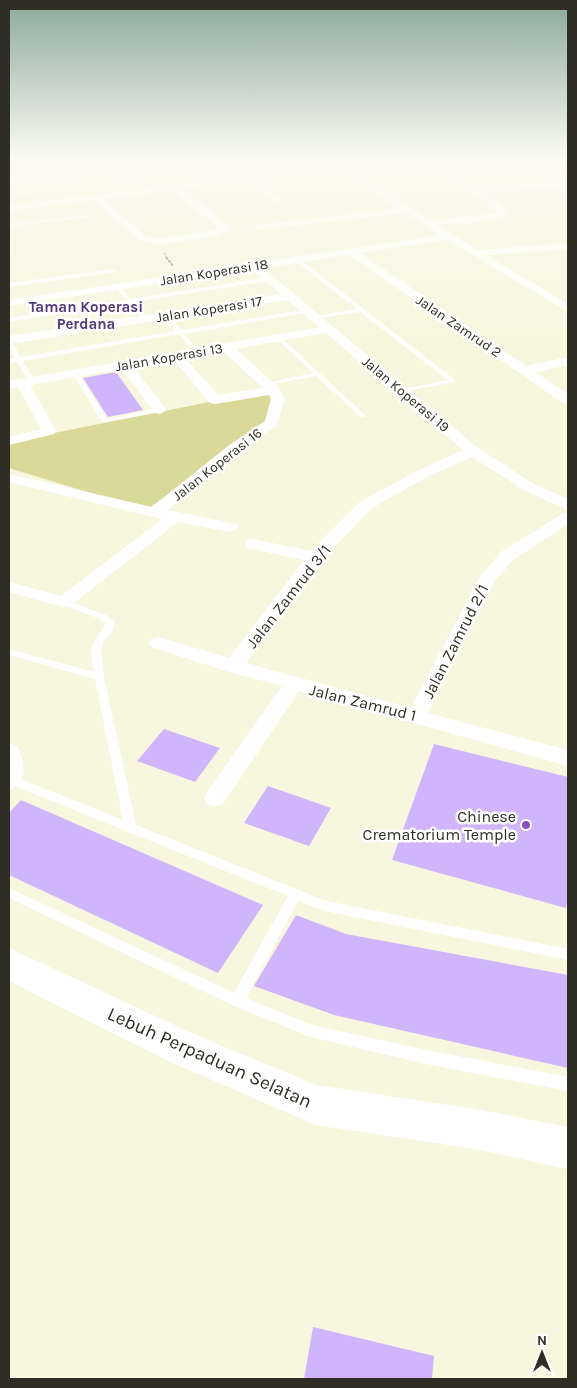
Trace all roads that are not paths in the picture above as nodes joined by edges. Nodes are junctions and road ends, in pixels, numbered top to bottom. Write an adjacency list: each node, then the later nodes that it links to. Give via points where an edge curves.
1 (38, 222): 7 (lane)
2 (124, 222): 3 (street, via 142,238 157,242 219,233 225,230)
3 (218, 222)
4 (309, 222): 8 (street)
5 (438, 222): 6 (street)
6 (427, 223): 9 (street)
7 (9, 225)
8 (258, 228)
9 (449, 237): 11 (street, Jalan Koperasi 18); 12 (street)
10 (568, 246): 12 (street)
11 (350, 252): 13 (street, Jalan Koperasi 18); 39 (street, Jalan Zamrud 2)
12 (476, 253): 22 (street)
13 (296, 259): 14 (street, Jalan Koperasi 18); 23 (lane)
14 (254, 266): 16 (street, Jalan Koperasi 19); 18 (street, Jalan Koperasi 18)
15 (114, 271): 17 (lane)
16 (271, 279): 19 (street, Jalan Koperasi 19); 20 (lane)
17 (9, 285)
18 (118, 287): 20 (lane); 21 (street, Jalan Koperasi 18)
19 (290, 296): 24 (street, Jalan Koperasi 19); 25 (street, Jalan Koperasi 17)
20 (130, 301): 26 (lane); 27 (lane)
21 (9, 303)
22 (568, 309)
23 (361, 310): 24 (lane); 44 (lane, via 453,381)
24 (312, 314): 28 (street, Jalan Koperasi 19); 29 (lane)
25 (166, 316): 26 (street, Jalan Koperasi 17); 29 (lane)
26 (144, 319): 31 (street, Jalan Koperasi 17)
27 (9, 320)
28 (330, 329): 30 (street, Jalan Koperasi 13); 44 (street, Jalan Koperasi 19)
29 (182, 334): 33 (lane); 35 (lane)
30 (279, 338): 32 (street, Jalan Koperasi 13); 41 (lane)
31 (9, 341): 35 (lane)
32 (226, 347): 33 (street, Jalan Koperasi 13); 43 (street)
33 (197, 352): 34 (street, Jalan Koperasi 13)
34 (177, 356): 38 (street, Jalan Koperasi 13); 43 (street, via 215,400)
35 (18, 360): 36 (lane); 42 (lane)
36 (9, 361)
37 (568, 361): 39 (street)
38 (125, 365): 40 (street, Jalan Koperasi 13); 46 (street)
39 (525, 370): 45 (street, Jalan Zamrud 2)
40 (76, 374): 42 (street, Jalan Koperasi 13); 46 (lane, via 106,421)
41 (318, 374): 43 (lane); 47 (lane)
42 (21, 382): 48 (street, via 49,431)
43 (269, 388): 52 (street, Jalan Koperasi 16, via 278,399 271,423 233,449)
44 (402, 391): 49 (street, Jalan Koperasi 19)
45 (568, 400)
46 (160, 410)
47 (363, 416)
48 (9, 441)
49 (473, 451): 51 (street, Jalan Koperasi 19, via 529,487); 57 (street, Jalan Zamrud 3/1, via 366,505)
50 (9, 478): 52 (street)
51 (568, 505)
52 (156, 512): 54 (street)
53 (568, 516): 65 (street, Jalan Zamrud 2/1, via 507,556 486,580)
54 (175, 517): 55 (street); 59 (street)
55 (230, 527)
56 (253, 544): 57 (street)
57 (315, 557): 62 (street, Jalan Zamrud 3/1)
58 (9, 587): 59 (street)
59 (64, 602): 63 (lane, via 110,622 96,651)
60 (158, 643): 62 (street, Jalan Zamrud 1)
61 (9, 652): 63 (lane)
62 (233, 667): 64 (street, Jalan Zamrud 1)
63 (99, 677): 70 (lane)
64 (294, 684): 65 (street, Jalan Zamrud 1); 69 (street)
65 (416, 715): 67 (street, Jalan Zamrud 1)
66 (9, 750): 68 (street, via 13,758)
67 (568, 758)
68 (10, 781): 70 (lane)
69 (215, 798)
70 (132, 830): 72 (lane)
71 (9, 893): 75 (lane)
72 (295, 894): 73 (lane, via 325,906); 75 (lane)
73 (568, 954)
74 (9, 964): 77 (street, Lebuh Perpaduan Selatan, via 182,1048 316,1105 475,1129)
75 (237, 1001): 76 (lane, via 311,1031)
76 (568, 1084)
77 (568, 1148)

